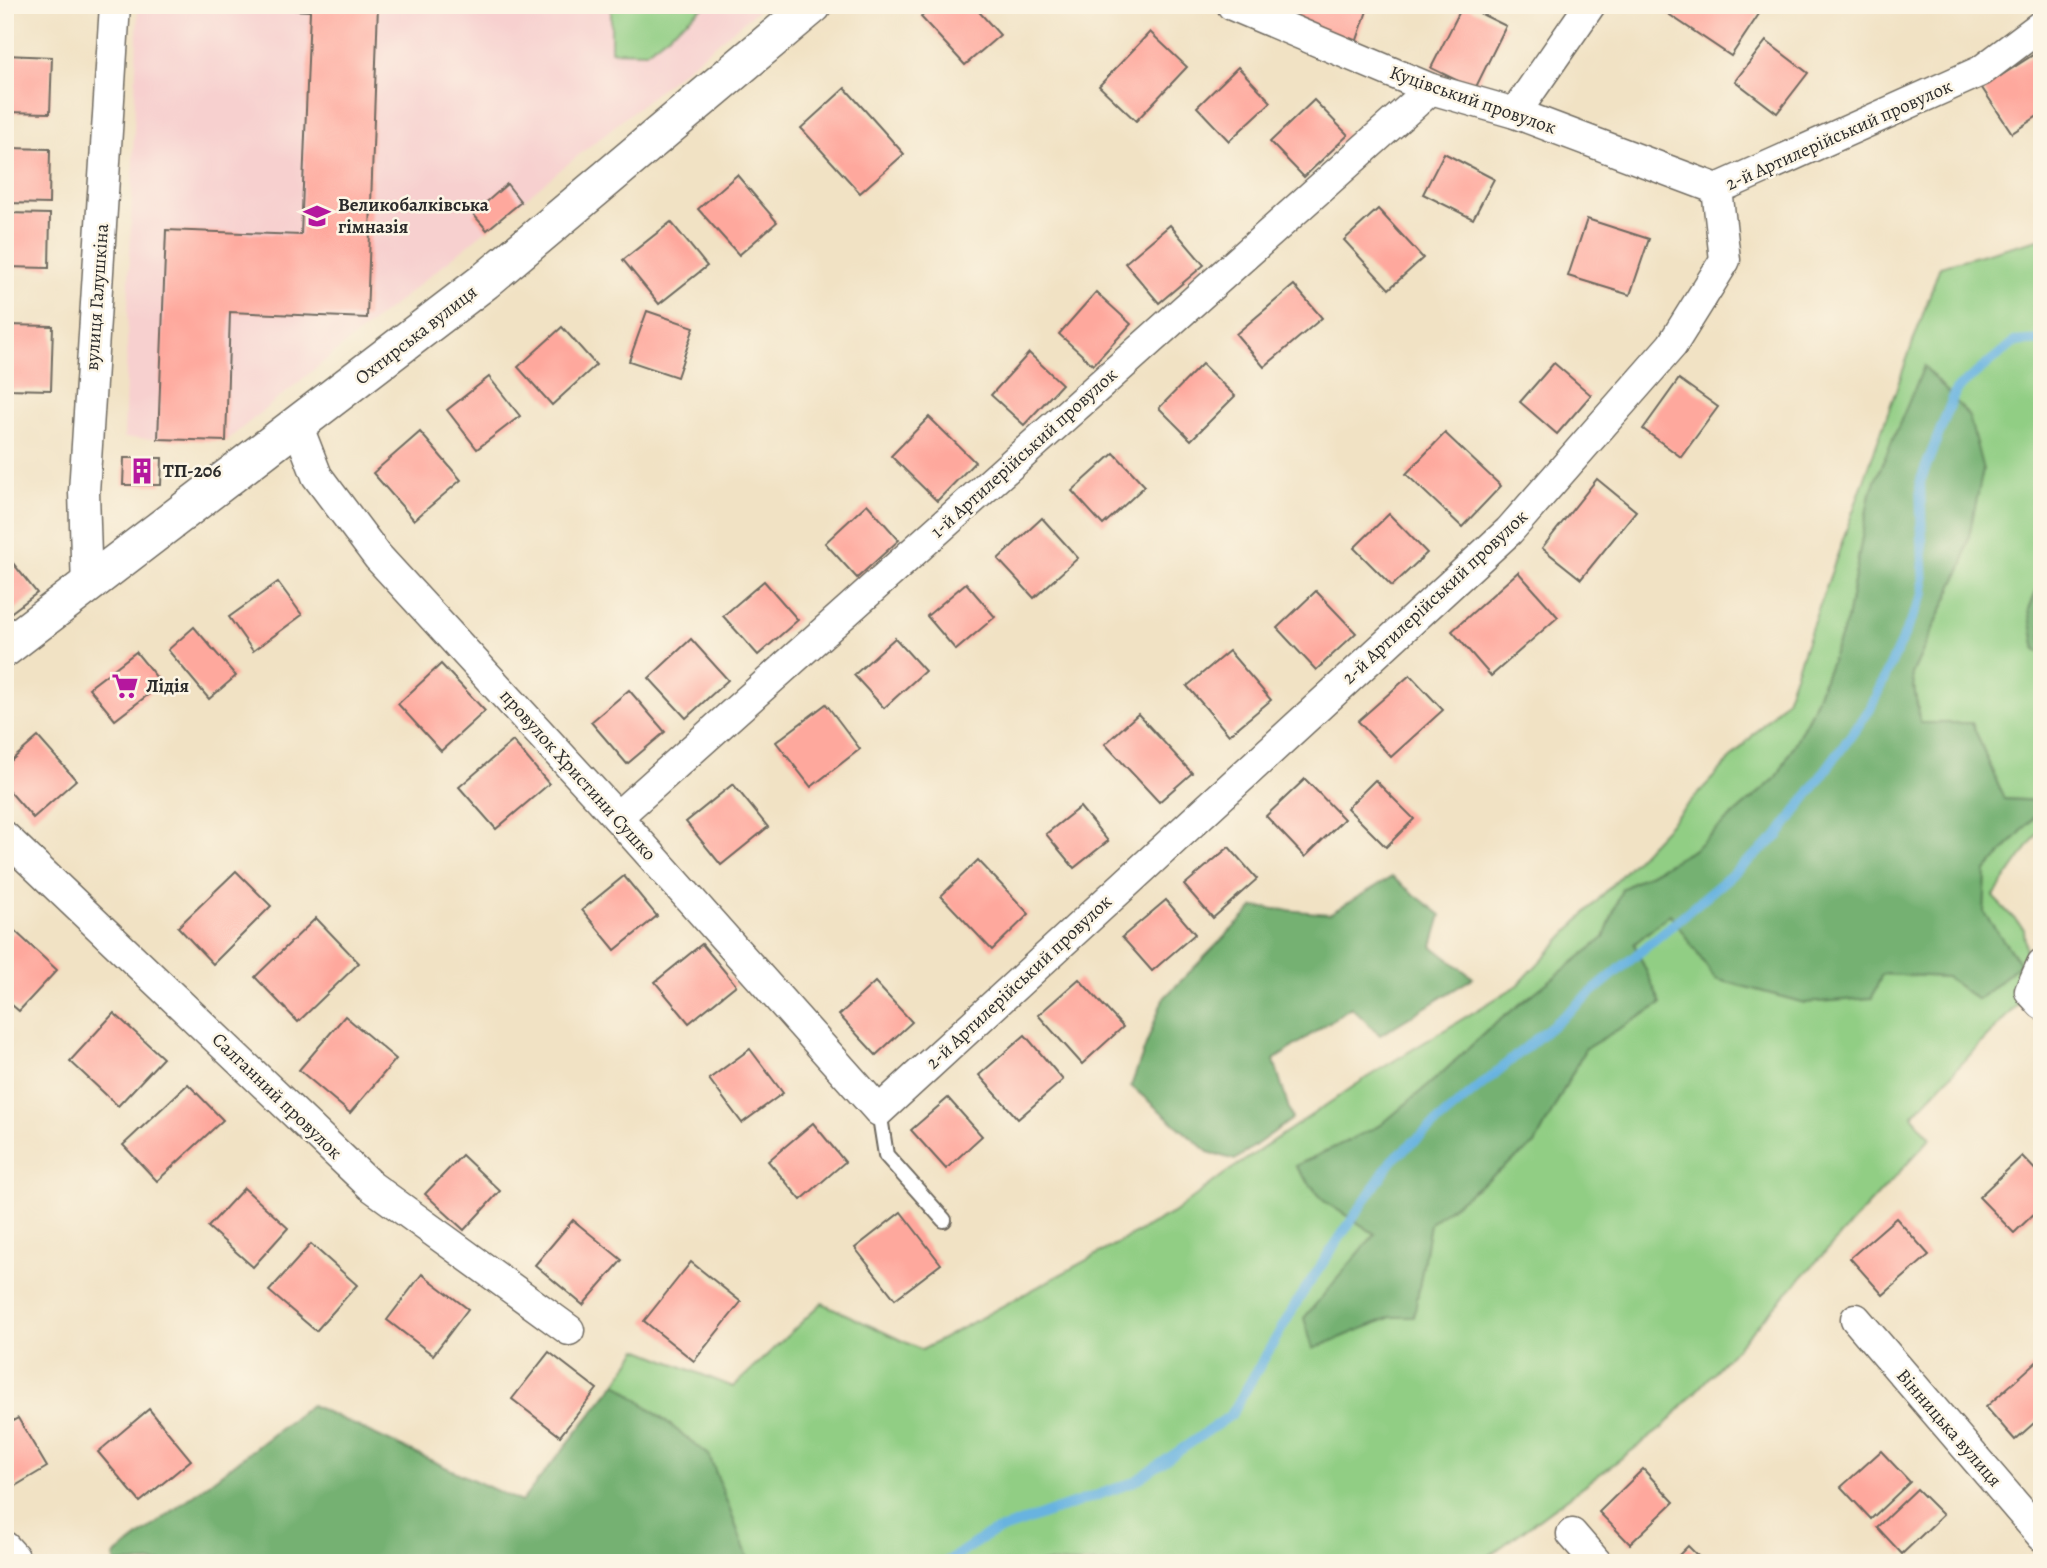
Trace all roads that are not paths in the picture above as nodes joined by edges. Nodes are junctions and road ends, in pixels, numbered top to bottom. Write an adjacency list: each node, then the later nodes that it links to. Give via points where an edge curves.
1 (114, 5): 10 (street, вулиця Галушкіна, via 85,492)
2 (813, 5): 9 (street, Охтирська вулиця, via 485,281)
3 (1232, 5): 6 (street, Куцівський провулок)
4 (1590, 5): 7 (street)
5 (2042, 25): 8 (street, 2-й Артилерійський провулок, via 1981,71)
6 (1432, 89): 7 (street, Куцівський провулок); 12 (street, 1-й Артилерійський провулок)
7 (1515, 113): 8 (street, Куцівський провулок)
8 (1717, 189): 16 (street, 2-й Артилерійський провулок, via 1725,260 1672,345 1509,531)
9 (298, 427): 10 (street, Охтирська вулиця); 12 (street, провулок Христини Сушко, via 317,476 378,557)
10 (87, 589): 11 (street, Охтирська вулиця)
11 (5, 648)
12 (617, 817): 16 (street, провулок Христини Сушко)
13 (5, 837): 19 (street, Салганний провулок, via 371,1186)
14 (2042, 964): 15 (street)
15 (2036, 997)
16 (879, 1111): 17 (lane, via 887,1155)
17 (944, 1220)
18 (1856, 1319): 21 (street, Вінницька вулиця)
19 (569, 1330)
20 (1572, 1534): 22 (street)
21 (2042, 1536)
22 (1597, 1563)

